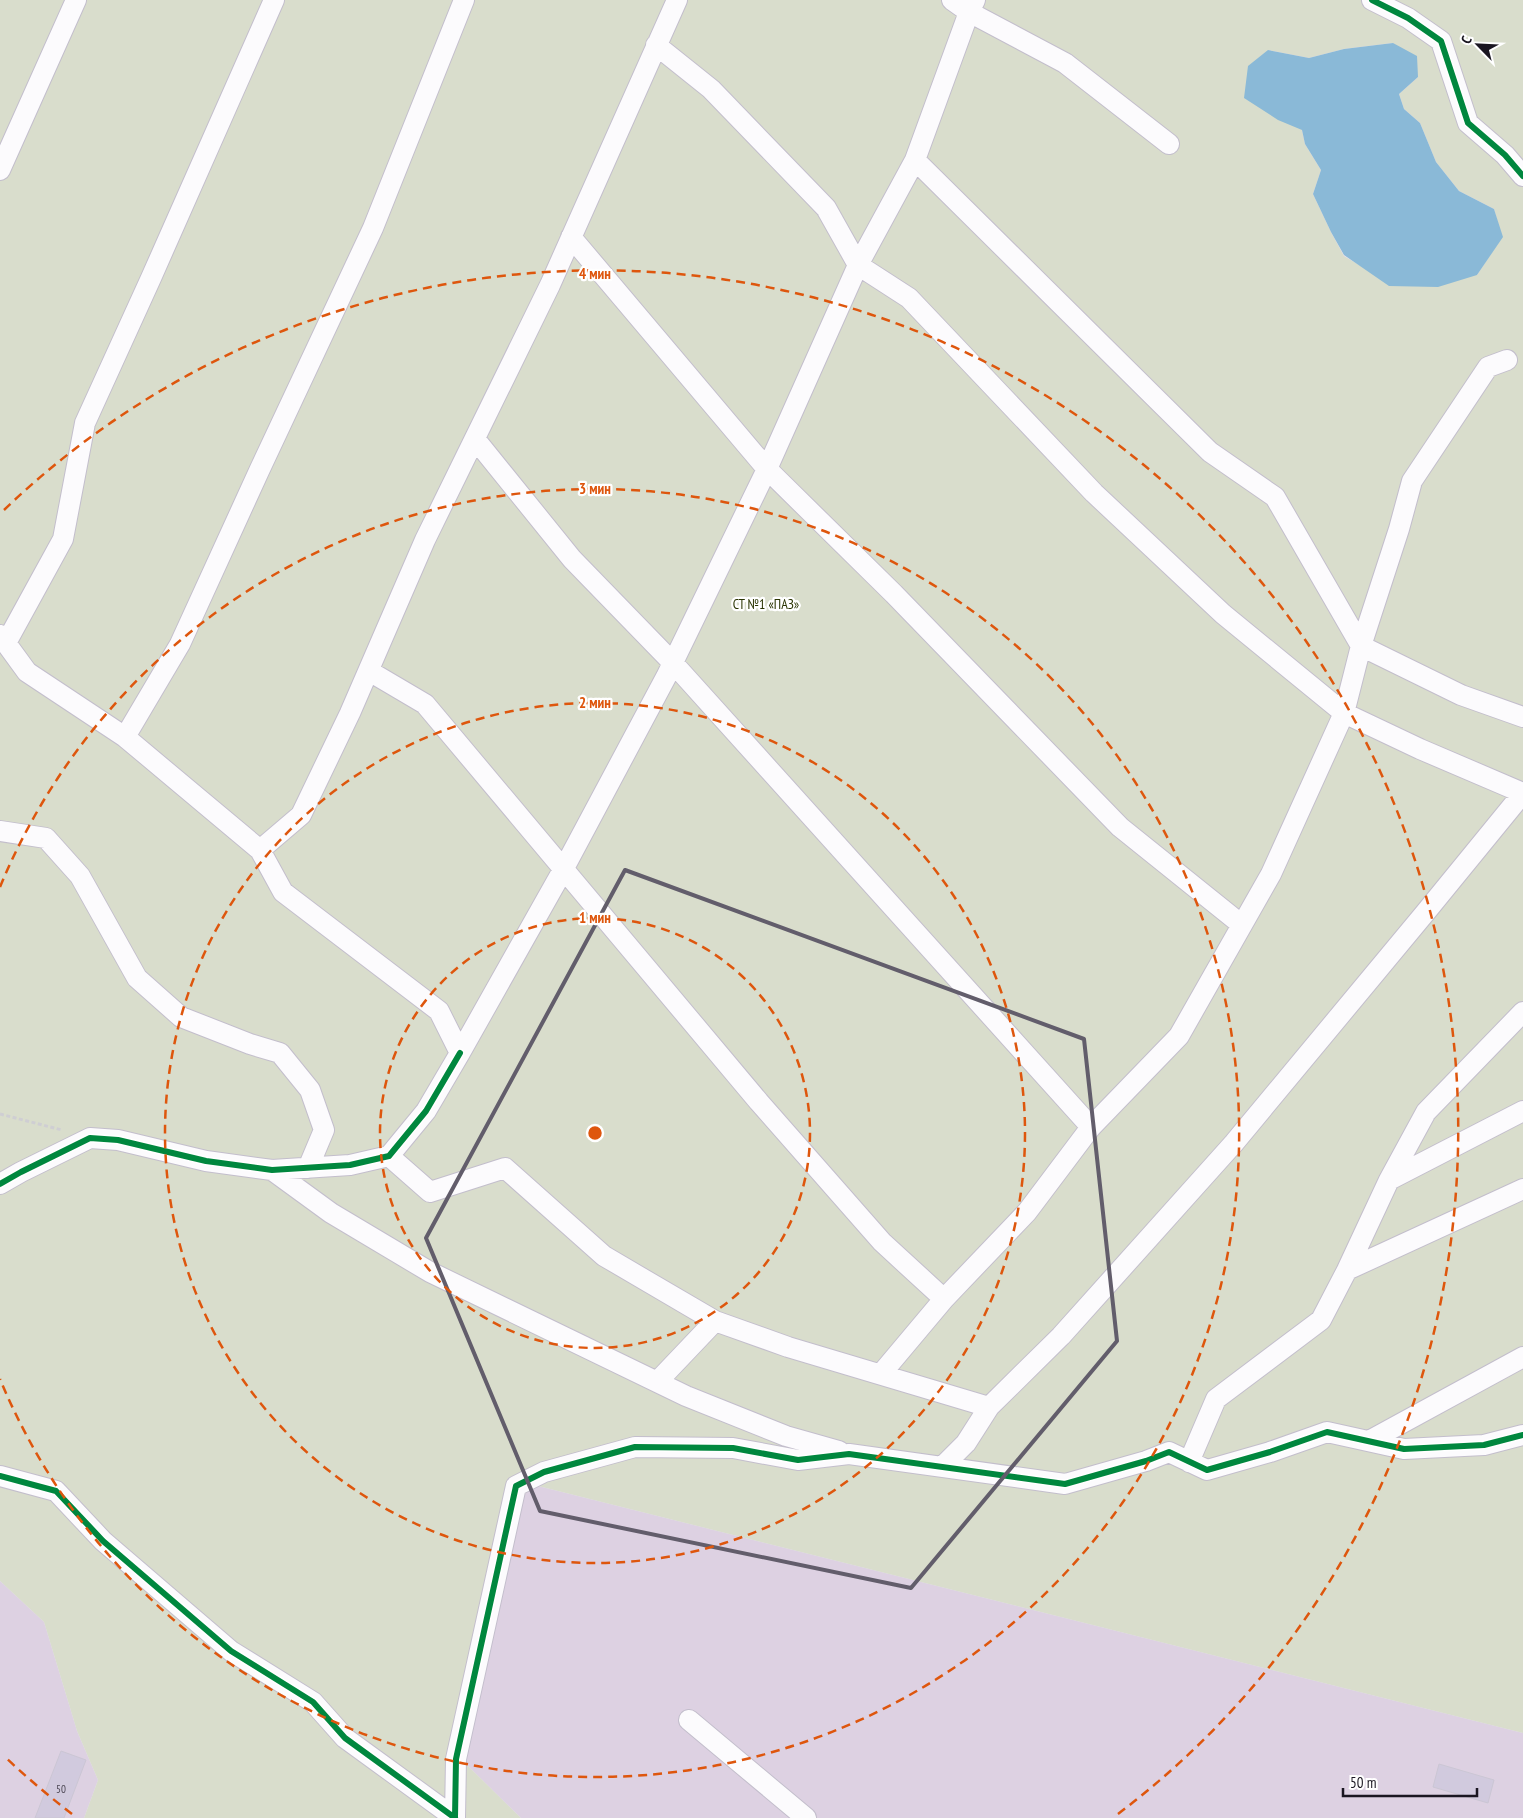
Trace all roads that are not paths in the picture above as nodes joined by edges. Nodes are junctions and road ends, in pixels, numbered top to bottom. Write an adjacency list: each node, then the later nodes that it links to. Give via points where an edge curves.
1 (76, 0): 11 (street)
2 (274, 0): 18 (street, via 85,423 63,539)
3 (464, 0): 24 (street, via 373,228 180,644)
4 (677, 0): 8 (street)
5 (952, 0): 7 (street)
6 (1372, 0): 12 (street, via 1408,18 1441,41 1468,123 1505,155)
7 (972, 6): 9 (street, via 1065,63); 10 (street)
8 (656, 45): 13 (street); 14 (street, via 711,89 826,208)
9 (1169, 144)
10 (915, 160): 14 (street); 19 (street, via 1210,452 1275,497)
11 (0, 170)
12 (1523, 176)
13 (571, 237): 16 (street); 17 (street)
14 (858, 265): 17 (street); 22 (street, via 909,298 1094,493 1223,614)
15 (1507, 360): 19 (street, via 1488,366 1412,481)
16 (475, 439): 20 (street, via 572,559); 21 (street, via 425,540)
17 (767, 469): 20 (street); 28 (street, via 894,594 1120,828)
18 (3, 639): 24 (street, via 27,672)
19 (1361, 646): 22 (street); 23 (street, via 1461,695)
20 (673, 663): 27 (street); 32 (street)
21 (369, 671): 26 (street, via 301,815); 27 (street, via 425,704)
22 (1344, 713): 28 (street, via 1271,874); 45 (street, via 1523,793 1234,1143 1061,1336)
23 (1523, 717)
24 (126, 737): 26 (street)
25 (0, 831): 34 (street, via 46,838 80,876 137,978 181,1017 280,1053 310,1090 324,1130)
26 (260, 850): 30 (street, via 283,892 439,1010)
27 (563, 870): 30 (street); 40 (street, via 876,1235)
28 (1242, 924): 32 (street, via 1178,1036)
29 (1523, 1012): 36 (street, via 1426,1112)
30 (460, 1053): 33 (street, via 426,1111)
31 (1523, 1110): 36 (street)
32 (1091, 1127): 40 (street, via 1027,1212)
33 (389, 1156): 34 (street, via 350,1165); 41 (street, via 430,1192 505,1168 604,1256)
34 (308, 1168): 35 (street)
35 (272, 1170): 37 (street, via 206,1161 118,1140 90,1138); 44 (street, via 331,1213 430,1272)
36 (1389, 1180): 39 (street)
37 (0, 1184)
38 (1523, 1189): 39 (street)
39 (1347, 1270): 49 (street, via 1321,1320 1216,1399)
40 (944, 1299): 43 (street)
41 (715, 1321): 43 (street, via 788,1347); 44 (street)
42 (1523, 1358): 47 (street)
43 (881, 1374): 45 (street)
44 (657, 1382): 48 (street, via 786,1436)
45 (989, 1407): 50 (street, via 966,1443)
46 (1523, 1435): 47 (street, via 1484,1446 1404,1448)
47 (1369, 1441): 49 (street, via 1327,1432 1207,1470)
48 (849, 1454): 50 (street); 53 (street, via 798,1460 733,1448 635,1447 544,1472 516,1486 456,1759)
49 (1190, 1462): 50 (street, via 1169,1452 1146,1462 1065,1484)
50 (942, 1467)
51 (0, 1476): 53 (street, via 56,1491 103,1541 231,1651 313,1702 344,1738)
52 (688, 1720): 54 (street)
53 (455, 1818)
54 (806, 1818)

